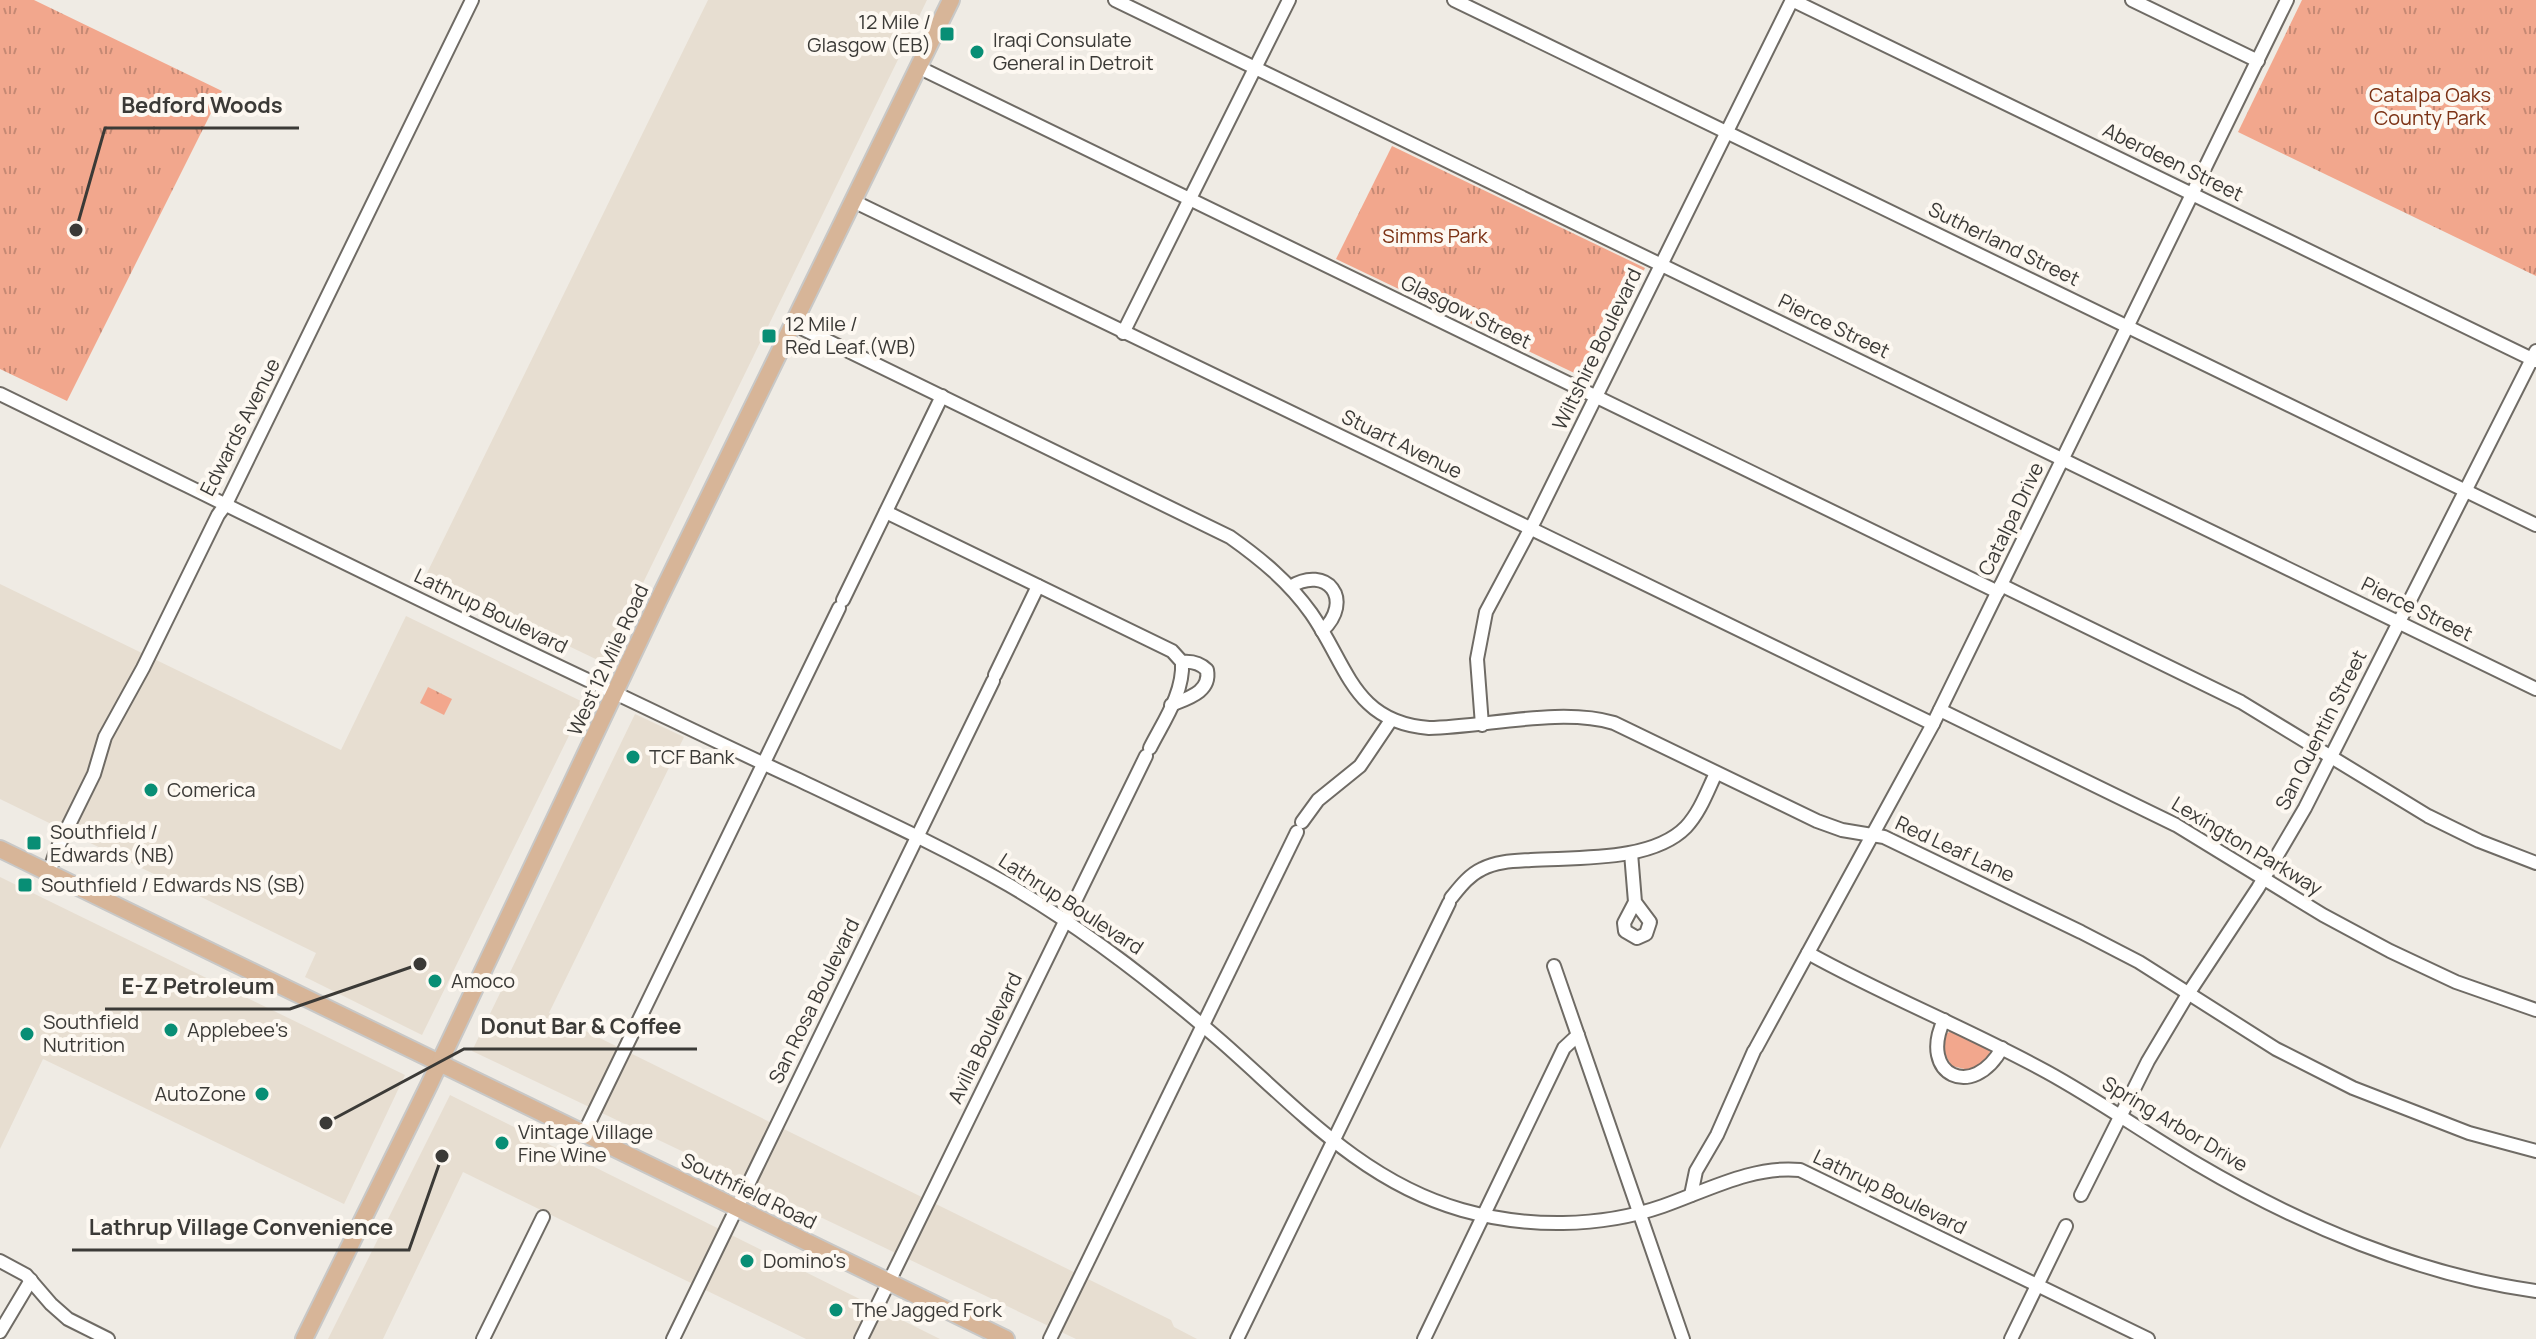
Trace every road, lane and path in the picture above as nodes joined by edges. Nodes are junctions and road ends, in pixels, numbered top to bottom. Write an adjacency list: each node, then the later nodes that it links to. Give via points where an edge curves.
1 (472, 0): 26 (street, Edwards Avenue)
2 (950, 0): 10 (main road, West 12 Mile Road)
3 (1115, 0): 11 (street, Pierce Street)
4 (1289, 0): 11 (street)
5 (1454, 0): 12 (street, Sutherland Street)
6 (1792, 0): 12 (street, Wiltshire Boulevard); 13 (street, Aberdeen Street)
7 (2132, 0): 9 (street)
8 (2287, 0): 9 (street, Catalpa Drive)
9 (2258, 61): 13 (street, Catalpa Drive)
10 (918, 67): 14 (street, Glasgow Street); 15 (main road, West 12 Mile Road)
11 (1256, 68): 14 (street); 16 (street, Pierce Street)
12 (1727, 132): 16 (street, Wiltshire Boulevard); 18 (street, Sutherland Street)
13 (2192, 192): 18 (street, Catalpa Drive); 20 (street, Aberdeen Street)
14 (1188, 200): 19 (street); 23 (street, Glasgow Street)
15 (853, 201): 17 (main road, West 12 Mile Road); 19 (street, Stuart Avenue)
16 (1661, 265): 23 (street, Wiltshire Boulevard); 24 (street, Pierce Street)
17 (793, 324): 22 (street, Red Leaf Lane); 37 (main road, West 12 Mile Road)
18 (2128, 326): 24 (street, Catalpa Drive); 25 (street, Sutherland Street)
19 (1123, 333): 29 (street, Stuart Avenue)
20 (2535, 357): 25 (street, San Quentin Street)
21 (0, 394): 26 (street, Lathrup Boulevard)
22 (942, 396): 27 (street); 31 (street, Red Leaf Lane, via 1208,524)
23 (1596, 397): 29 (street, Wiltshire Boulevard); 32 (street, Glasgow Street)
24 (2062, 458): 32 (street, Catalpa Drive); 33 (street, Pierce Street)
25 (2465, 490): 28 (street, Sutherland Street); 33 (street, San Quentin Street)
26 (226, 504): 37 (street, Lathrup Boulevard); 51 (street, Edwards Avenue, via 114,719)
27 (886, 512): 30 (street); 44 (street)
28 (2536, 525)
29 (1530, 530): 41 (street, Stuart Avenue); 42 (street, Wiltshire Boulevard, via 1482,626 1477,659)
30 (1038, 586): 35 (street, via 1172,651); 47 (street, San Rosa Boulevard)
31 (1290, 587): 34 (street, Red Leaf Lane); 34 (street, via 1312,580 1333,589 1338,610)
32 (1999, 588): 39 (street, Catalpa Drive); 43 (street, Glasgow Street, via 2204,682)
33 (2398, 622): 36 (street, Pierce Street); 43 (street, San Quentin Street)
34 (1322, 631): 40 (street, Red Leaf Lane, via 1358,693)
35 (1182, 662): 38 (street, Avilla Boulevard); 38 (street, via 1195,662 1209,675 1192,697)
36 (2536, 689)
37 (615, 693): 44 (street, Lathrup Boulevard); 63 (main road, West 12 Mile Road)
38 (1171, 705): 54 (street, Avilla Boulevard)
39 (1940, 710): 41 (street, Catalpa Drive); 52 (street, Lexington Parkway, via 2165,819)
40 (1391, 720): 42 (street, Red Leaf Lane, via 1429,728); 60 (street, via 1360,766 1318,800 1299,827)
41 (1933, 724): 46 (street, Catalpa Drive)
42 (1482, 725): 45 (street, Red Leaf Lane, via 1589,717 1628,729)
43 (2331, 756): 50 (street, Glasgow Street, via 2428,816); 52 (street, San Quentin Street)
44 (762, 763): 47 (street, Lathrup Boulevard); 65 (street)
45 (1716, 773): 46 (street, Red Leaf Lane, via 1825,824); 49 (street, via 1686,827 1660,845)
46 (1873, 835): 55 (street, Catalpa Drive); 57 (street, Red Leaf Lane, via 2081,932)
47 (916, 836): 54 (street, Lathrup Boulevard); 70 (street, San Rosa Boulevard)
48 (0, 849): 51 (main road, Southfield Road)
49 (1631, 853): 53 (street); 66 (street, via 1500,863 1461,884)
50 (2536, 863)
51 (49, 873): 63 (main road, Southfield Road)
52 (2264, 878): 57 (street, San Quentin Street); 58 (street, Lexington Parkway, via 2390,951 2456,982)
53 (1635, 902)
54 (1065, 920): 60 (street, Lathrup Boulevard); 77 (street, Avilla Boulevard)
55 (1808, 953): 59 (street, Spring Arbor Drive); 68 (street, Catalpa Drive, via 1696,1171)
56 (1554, 966): 61 (street)
57 (2188, 994): 64 (street, San Quentin Street); 67 (street, Red Leaf Lane, via 2276,1049 2353,1088 2469,1133)
58 (2536, 1010)
59 (1944, 1020): 62 (street, Spring Arbor Drive); 62 (street, via 1935,1044 1937,1055 1955,1075 1982,1073)
60 (1202, 1026): 66 (street, Lathrup Boulevard); 87 (street)
61 (1578, 1035): 71 (street); 72 (street, via 1564,1048)
62 (2002, 1048): 64 (street, Spring Arbor Drive)
63 (439, 1062): 65 (main road, Southfield Road); 83 (main road, West 12 Mile Road)
64 (2119, 1115): 69 (street, San Quentin Street); 79 (street, Spring Arbor Drive, via 2224,1179 2337,1233 2459,1276)
65 (584, 1133): 70 (main road, Southfield Road)
66 (1333, 1142): 72 (street, Lathrup Boulevard, via 1397,1185); 88 (street)
67 (2536, 1151)
68 (1691, 1195): 71 (street, Lathrup Boulevard); 78 (street, Lathrup Boulevard, via 1784,1168 1800,1170)
69 (2081, 1195)
70 (736, 1208): 77 (main road, Southfield Road); 84 (street, San Rosa Boulevard)
71 (1639, 1213): 72 (street, Lathrup Boulevard, via 1578,1222); 90 (street)
72 (1484, 1215): 89 (street)
73 (543, 1217): 81 (street)
74 (2066, 1226): 78 (street)
75 (0, 1261): 76 (street)
76 (31, 1280): 80 (street); 82 (street, via 68,1319)
77 (889, 1281): 85 (street, Avilla Boulevard); 86 (main road, Southfield Road)
78 (2037, 1286): 91 (street); 92 (street, Lathrup Boulevard)
79 (2536, 1291)
80 (0, 1332)
81 (489, 1335)
82 (108, 1339)
83 (304, 1339)
84 (673, 1339)
85 (861, 1339)
86 (1006, 1339)
87 (1050, 1339)
88 (1237, 1339)
89 (1424, 1339)
90 (1683, 1339)
91 (2011, 1339)
92 (2148, 1339)

